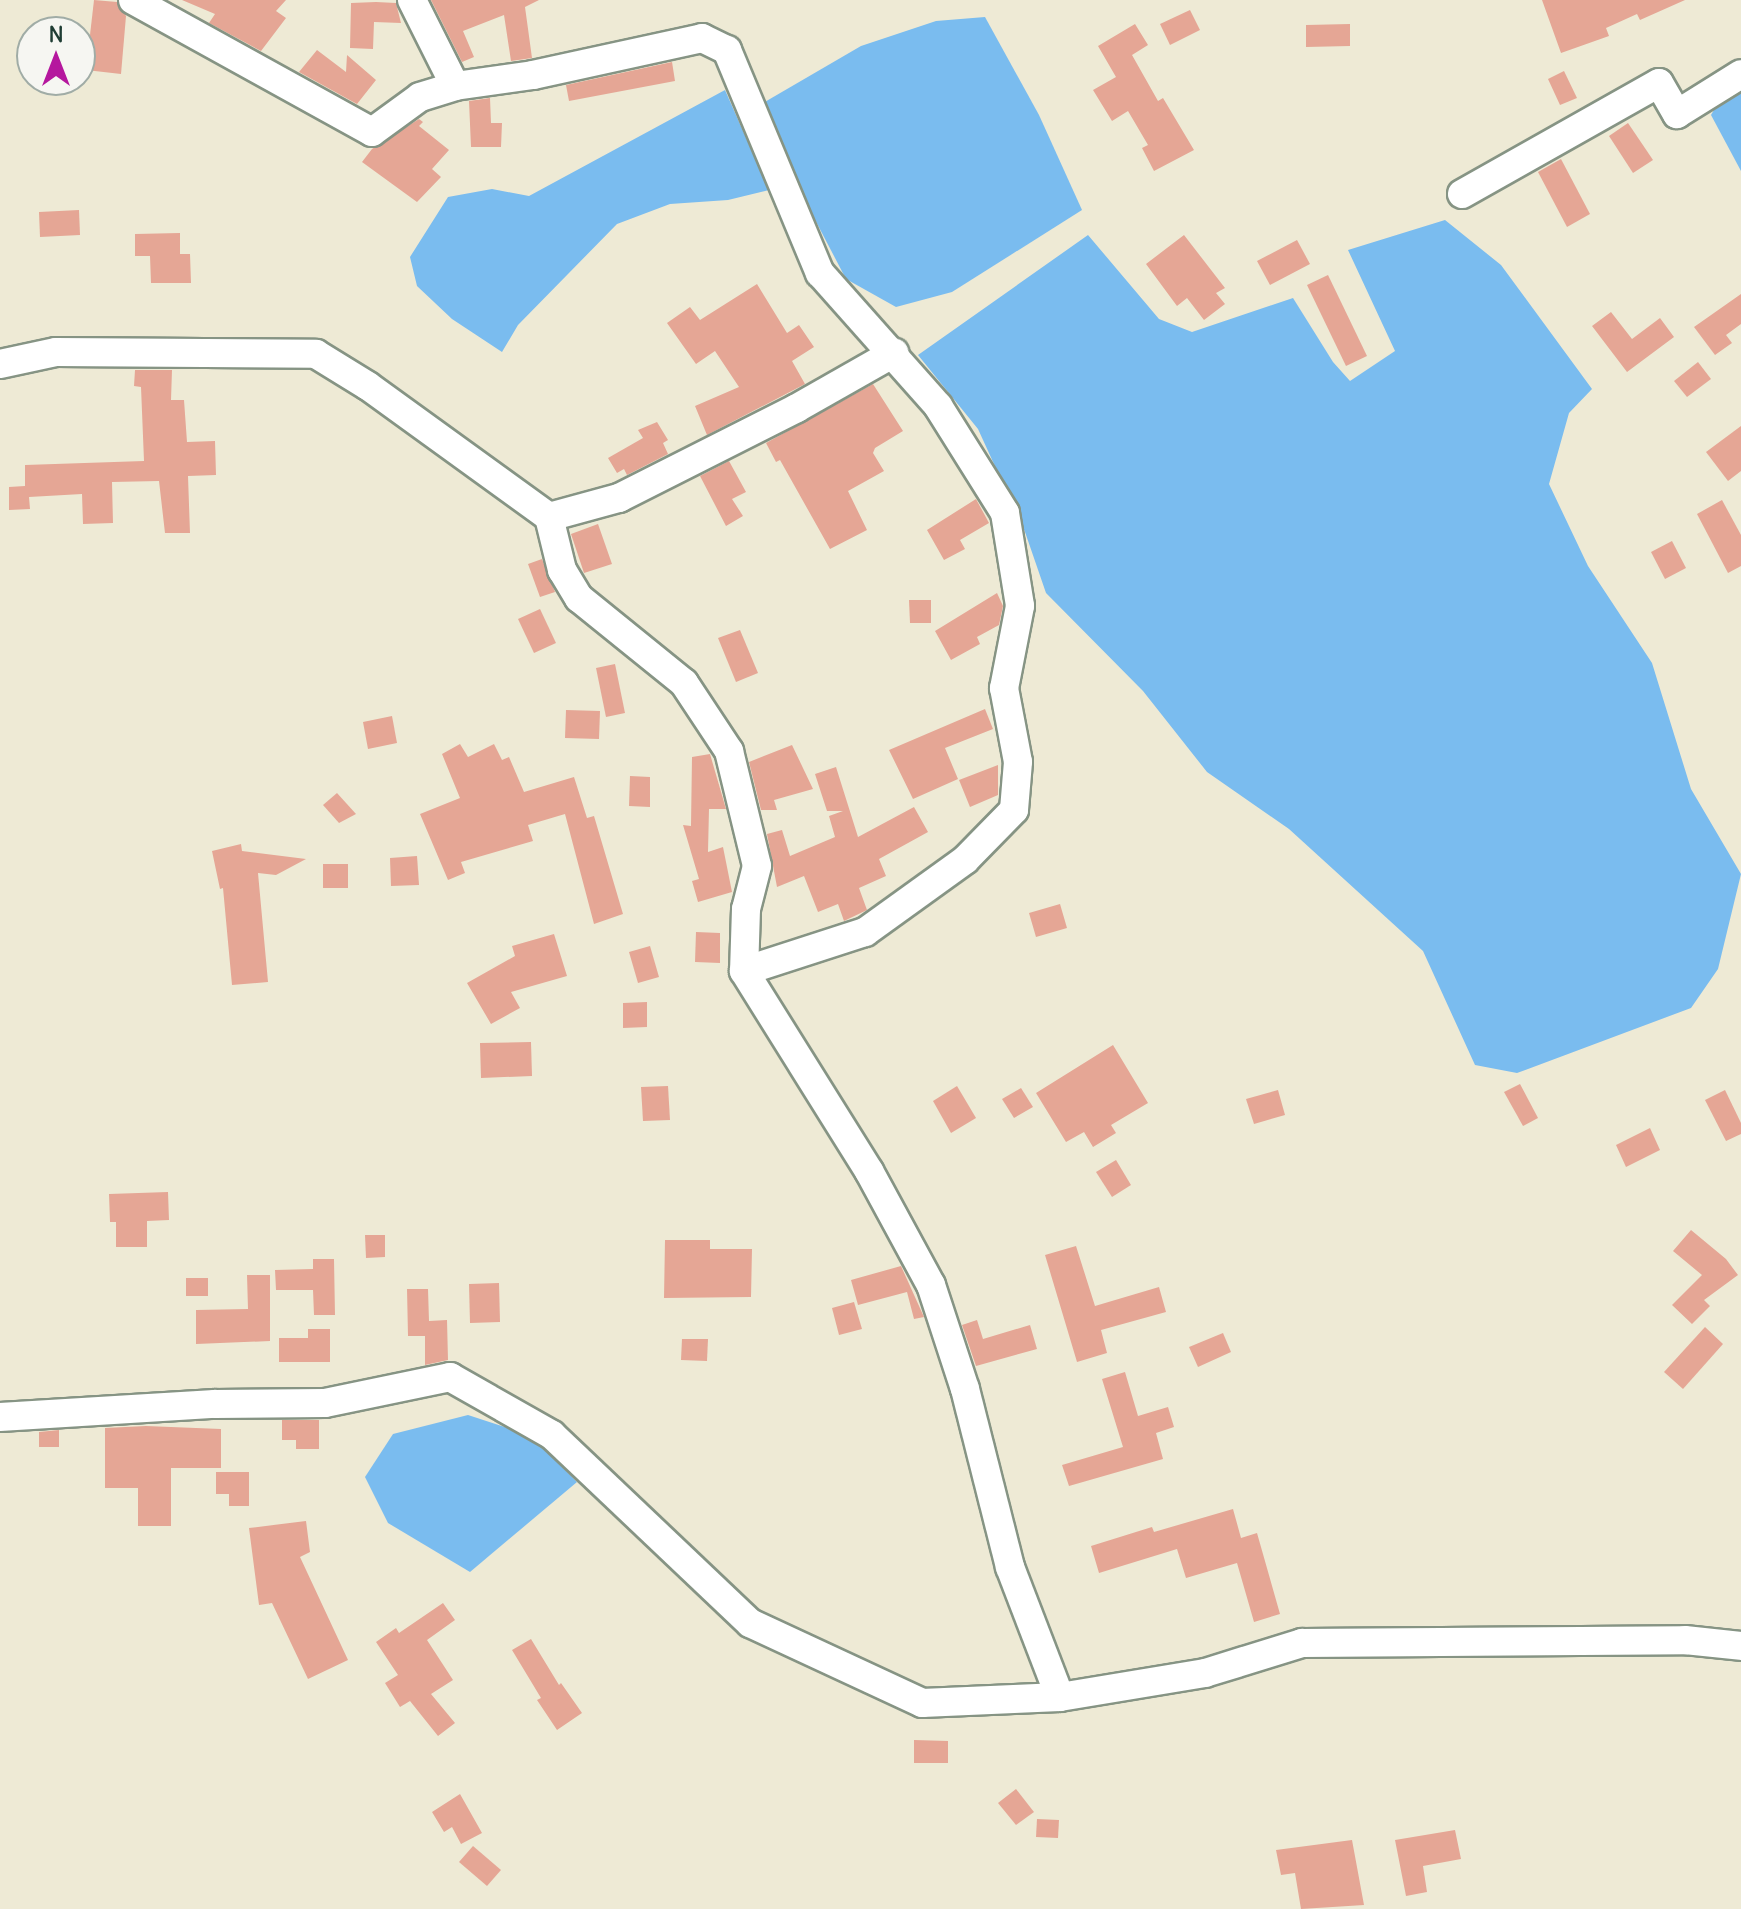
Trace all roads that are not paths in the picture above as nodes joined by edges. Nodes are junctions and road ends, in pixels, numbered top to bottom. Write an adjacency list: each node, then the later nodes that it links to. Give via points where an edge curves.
1 (133, 0): 4 (street, via 372,132 420,97)
2 (412, 0): 4 (street)
3 (1741, 74): 5 (street, via 1677,114 1659,83)
4 (455, 86): 6 (street, via 533,75 702,38 727,50 820,273)
5 (1462, 194)
6 (894, 353): 8 (street, via 619,498); 9 (street, via 938,406 1005,513 1020,606 1004,688 1018,762 1014,810 965,860 865,932)
7 (0, 364): 8 (street, via 56,352 316,354)
8 (549, 517): 9 (street, via 562,570 579,598 684,683 729,751 757,866 746,909)
9 (744, 971): 12 (street, via 869,1171 931,1285 965,1389 1010,1567)
10 (0, 1417): 12 (street, via 325,1403 450,1377 552,1435 750,1623 922,1703)
11 (1741, 1646): 12 (street, via 1685,1640 1302,1643 1205,1673)
12 (1060, 1697)

